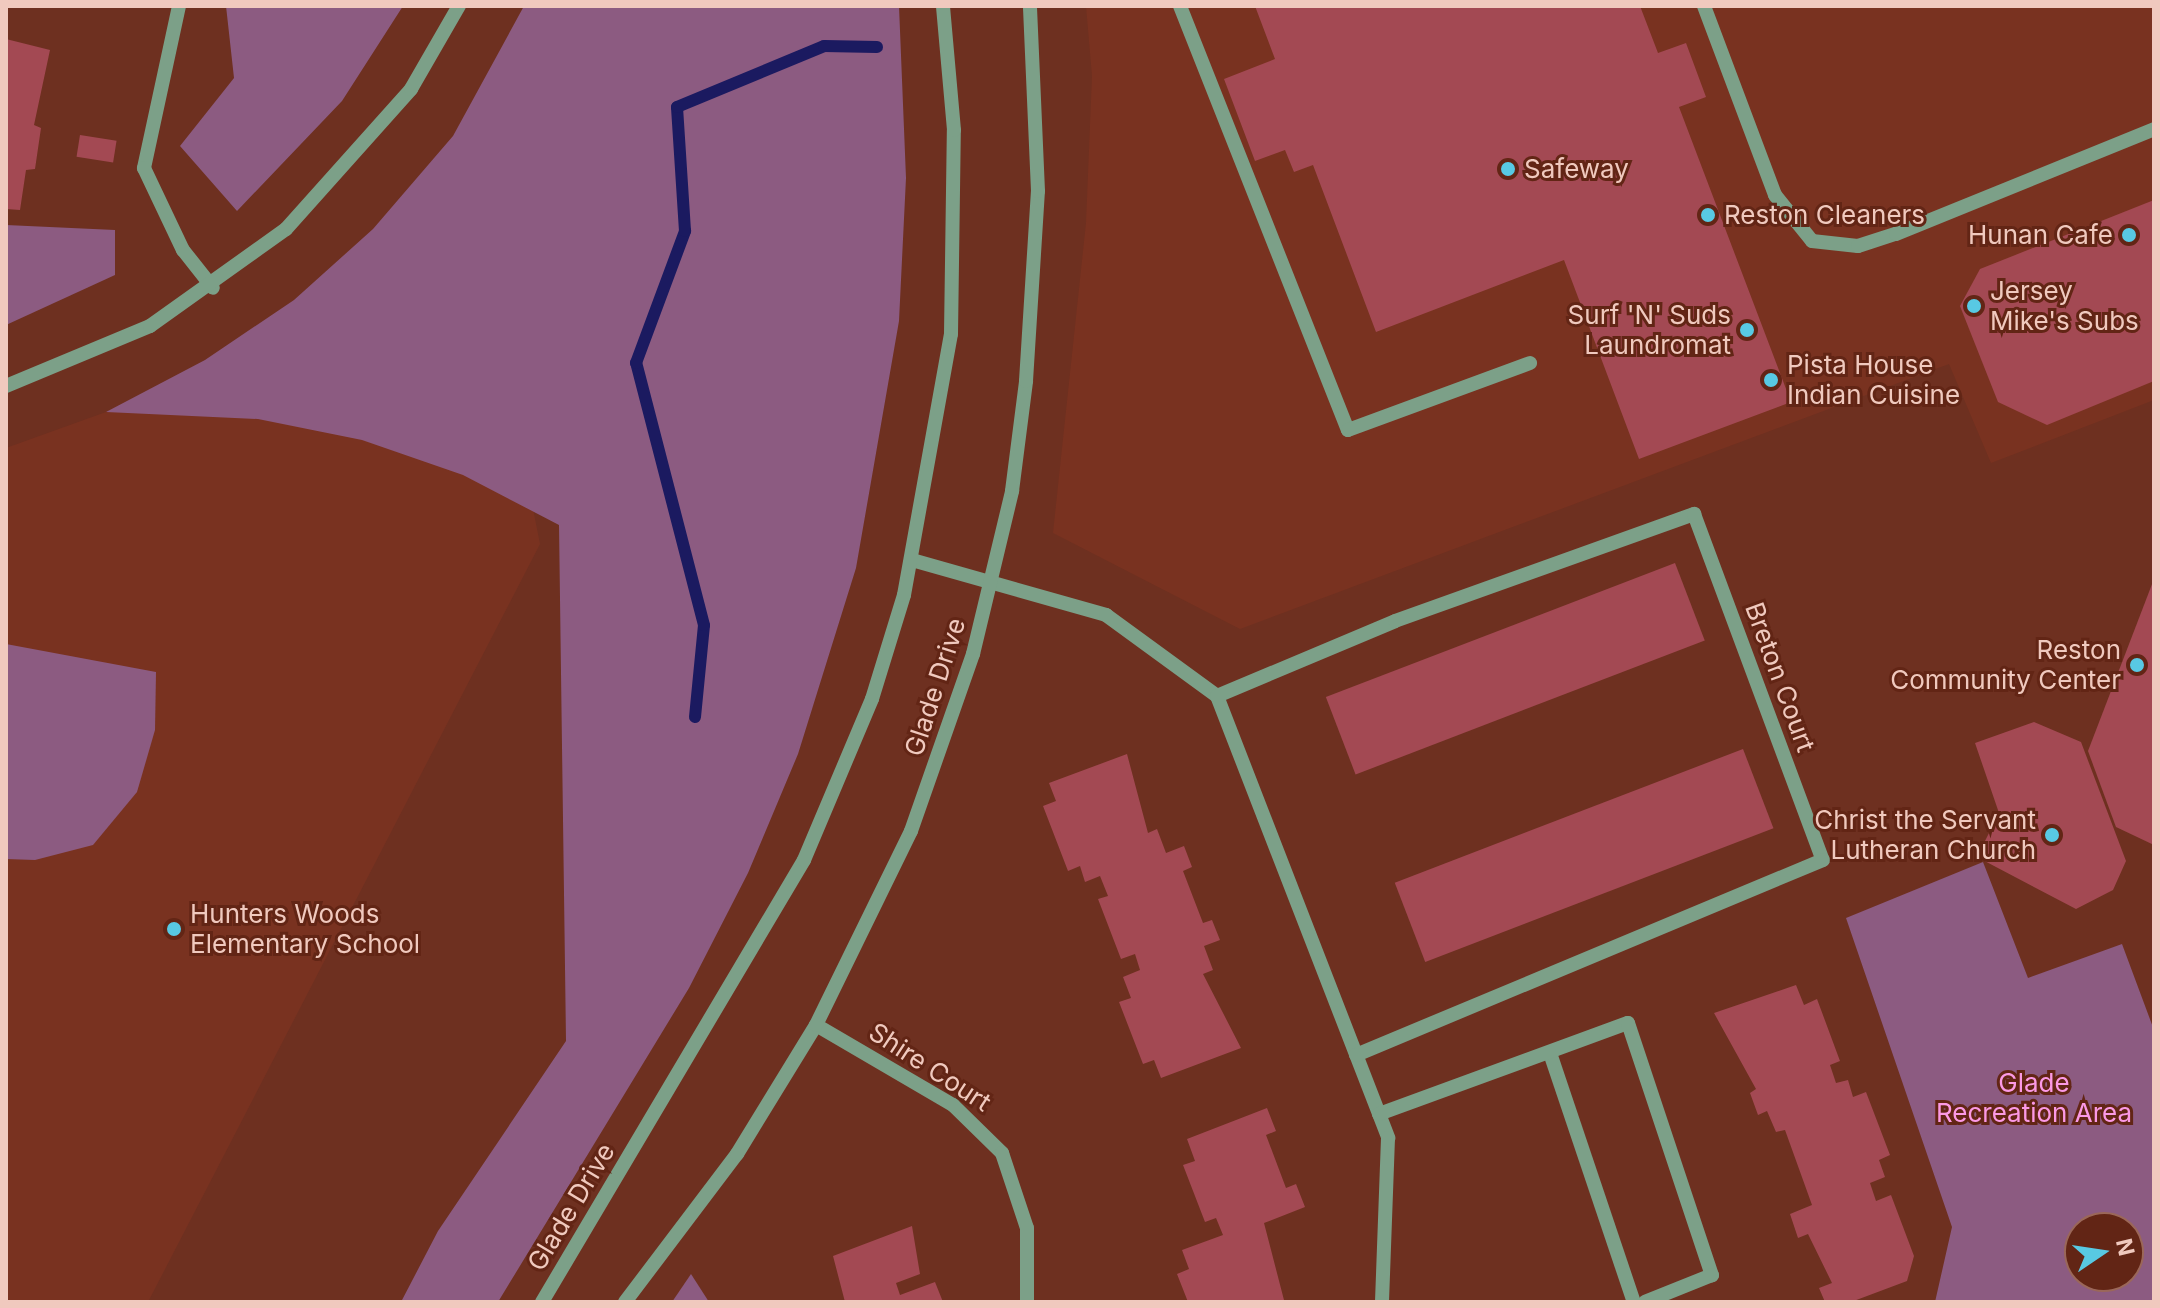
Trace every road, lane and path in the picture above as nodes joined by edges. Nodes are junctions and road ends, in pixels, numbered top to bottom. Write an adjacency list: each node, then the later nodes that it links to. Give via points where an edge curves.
1 (179, 6): 8 (street, via 144,168 183,250)
2 (459, 6): 8 (street, via 411,89 342,175)
3 (943, 6): 11 (street, Glade Drive, via 954,143 951,334)
4 (1030, 6): 12 (street, Glade Drive, via 1035,279 1012,491)
5 (1180, 6): 9 (street, via 1348,430)
6 (1704, 6): 7 (street, via 1775,195 1812,241 1858,246 1896,234)
7 (2154, 129)
8 (213, 288): 10 (street, via 63,368)
9 (1530, 363)
10 (6, 386)
11 (912, 560): 12 (street); 18 (street, Glade Drive, via 872,699 804,860)
12 (993, 578): 13 (street, via 1106,615); 14 (street, Glade Drive, via 911,831)
13 (1217, 696): 16 (street); 16 (street, Breton Court, via 1395,621 1694,514 1823,860)
14 (816, 1025): 19 (street, Glade Drive, via 737,1154); 20 (street, Shire Court, via 941,1098 995,1144 1014,1174 1027,1228)
15 (1550, 1053): 17 (street); 22 (street); 23 (street, via 1628,1023 1712,1275)
16 (1356, 1055): 17 (street)
17 (1379, 1114): 21 (street, via 1388,1138)
18 (542, 1302)
19 (625, 1302)
20 (1027, 1302)
21 (1382, 1302)
22 (1634, 1302)
23 (1645, 1302)

